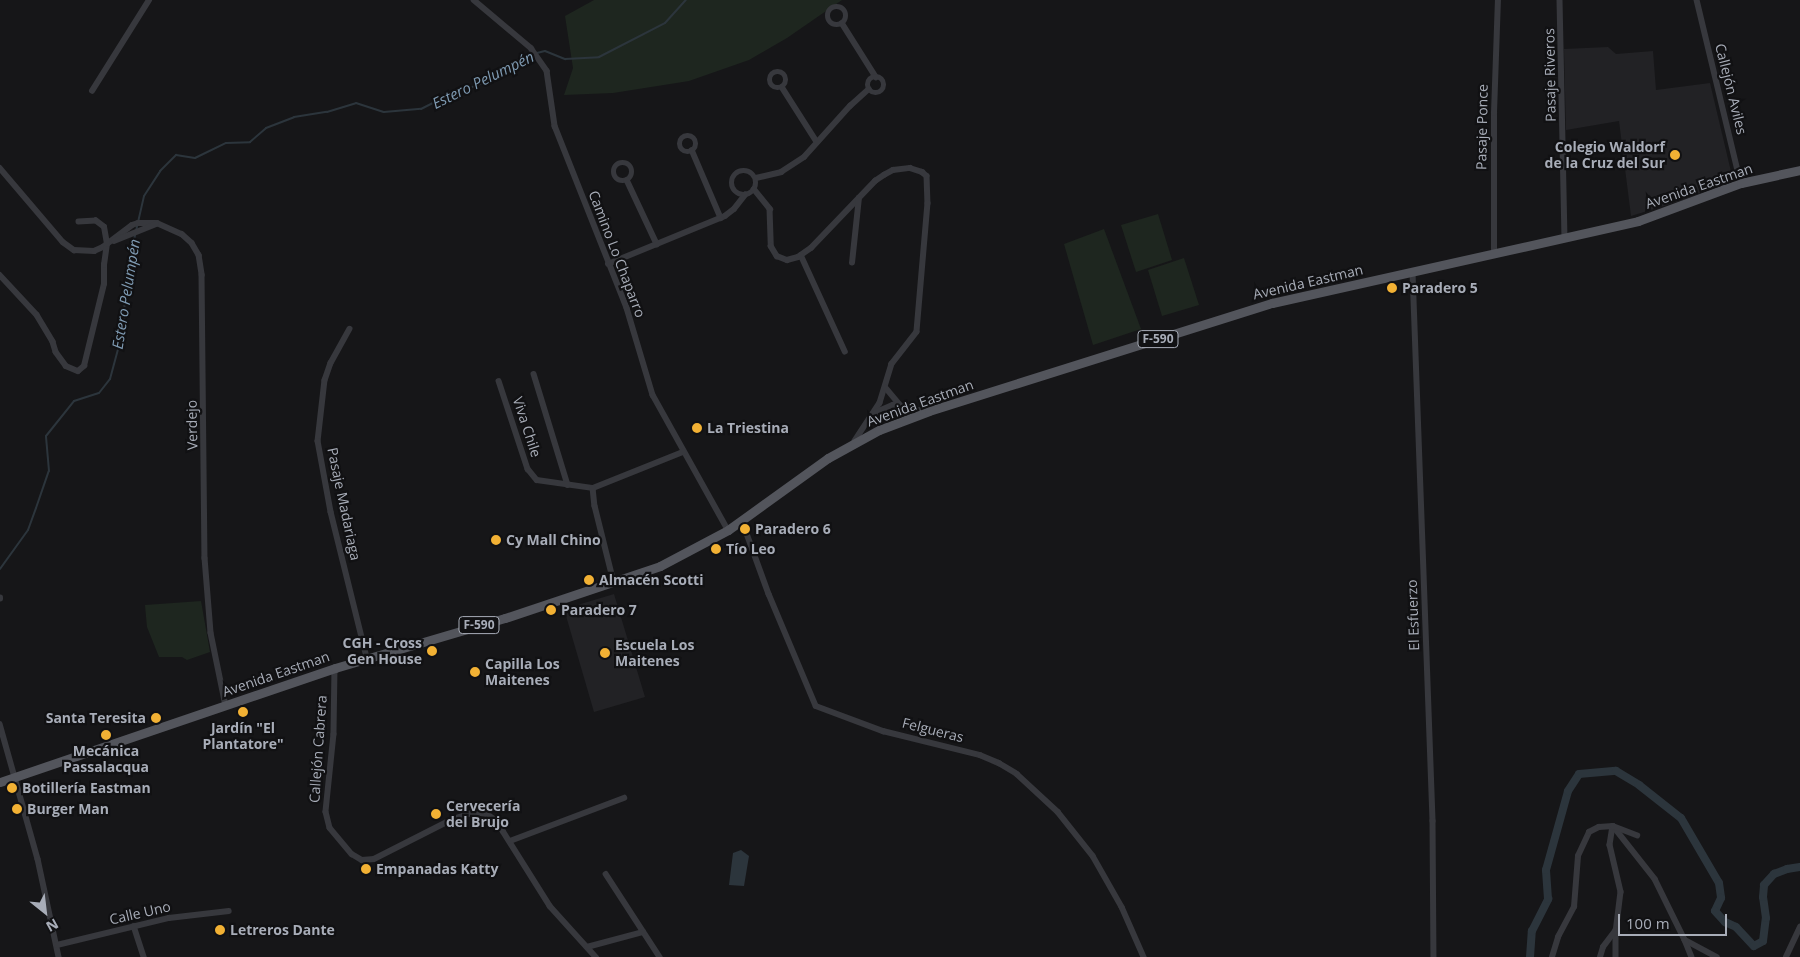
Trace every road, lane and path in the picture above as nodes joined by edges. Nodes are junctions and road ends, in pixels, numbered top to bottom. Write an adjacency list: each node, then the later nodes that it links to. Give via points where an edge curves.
1 (149, 0): 10 (street)
2 (474, 0): 29 (street, Camino Lo Chaparro, via 541,60 548,79 555,126)
3 (1498, 0): 26 (street, Pasaje Ponce)
4 (1560, 0): 23 (street, Pasaje Riveros)
5 (1696, 0): 17 (street, Callejón Aviles)
6 (842, 23): 7 (street)
7 (876, 77): 9 (street, via 869,81); 9 (street, via 882,80 884,87 876,92)
8 (782, 87): 11 (street)
9 (869, 88): 11 (street)
10 (92, 91)
11 (817, 142): 15 (street, via 790,168)
12 (692, 150): 21 (street)
13 (0, 168): 24 (street, via 70,248 89,252)
14 (1800, 170): 17 (main road, Avenida Eastman / F-590)
15 (756, 178): 18 (street); 19 (street, via 747,171 740,171 734,176 733,187)
16 (627, 180): 25 (street)
17 (1741, 183): 23 (main road, Avenida Eastman / F-590, via 1638,221)
18 (754, 189): 19 (street); 27 (street, via 770,209 774,252 787,260)
19 (745, 195): 21 (street)
20 (859, 198): 27 (street); 28 (street); 36 (street, via 875,181 893,170 910,168 927,176 928,203 917,332 892,364)
21 (721, 218): 25 (street)
22 (79, 222): 24 (street, via 96,221 104,227)
23 (1565, 239): 26 (main road, Avenida Eastman / F-590)
24 (107, 244): 31 (street, via 104,284 84,366 78,371 66,366 37,315); 49 (street, Verdejo, via 157,223 188,238 199,255 202,268 205,558 211,632)
25 (657, 244): 29 (street)
26 (1494, 254): 30 (main road, Avenida Eastman / F-590)
27 (801, 255): 33 (street)
28 (852, 263)
29 (608, 264): 41 (street, Camino Lo Chaparro, via 627,308 653,396)
30 (1413, 272): 38 (main road, Avenida Eastman / F-590, via 1272,302); 71 (street, El Esfuerzo, via 1433,821)
31 (0, 275)
32 (350, 329): 47 (street, Pasaje Madariaga, via 325,380 318,440 331,512)
33 (845, 351)
34 (534, 374): 42 (street)
35 (499, 381): 42 (street, Viva Chile, via 531,475 537,480)
36 (886, 388): 37 (street); 39 (street)
37 (901, 406): 38 (street); 39 (street, via 887,406)
38 (929, 412): 40 (main road, Avenida Eastman / F-590, via 898,422)
39 (873, 414): 40 (street)
40 (854, 443): 44 (main road, Avenida Eastman / F-590)
41 (683, 452): 43 (street, Viva Chile); 45 (street, Camino Lo Chaparro)
42 (568, 485): 43 (street, Viva Chile)
43 (593, 488): 46 (street)
44 (742, 520): 45 (main road, Avenida Eastman / F-590); 70 (street, Felgueras, via 816,706 884,731 990,758 1017,774 1058,812 1092,856 1113,889)
45 (728, 530): 46 (main road, Avenida Eastman / F-590, via 671,561)
46 (614, 582): 47 (main road, Avenida Eastman / F-590)
47 (367, 658): 48 (main road, Avenida Eastman / F-590)
48 (336, 668): 49 (main road, Avenida Eastman / F-590); 56 (street, Callejón Cabrera, via 334,734 326,812 330,828 352,854 362,860 374,859 437,825 474,812 483,812 494,819)
49 (226, 706): 51 (main road, Avenida Eastman / F-590)
50 (0, 724): 51 (street)
51 (14, 777): 52 (main road, Avenida Eastman / F-590); 64 (street, via 38,859)
52 (0, 782)
53 (624, 798): 56 (street)
54 (1613, 826): 55 (street); 61 (street, via 1610,845 1621,892); 63 (street, via 1655,879); 72 (street, via 1595,828 1584,840 1577,864 1574,907 1558,937)
55 (1637, 836)
56 (510, 842): 65 (street, Callejón Cabrera, via 544,898)
57 (606, 874): 62 (street)
58 (229, 911): 59 (street, Calle Uno)
59 (134, 926): 64 (street, Calle Uno); 67 (street)
60 (1800, 927): 77 (street)
61 (1616, 930): 73 (street, via 1603,947); 74 (street)
62 (643, 932): 65 (street); 69 (street)
63 (1685, 940): 75 (street); 76 (street)
64 (57, 945): 66 (street)
65 (587, 947): 68 (street, Callejón Cabrera)
66 (59, 957)
67 (144, 957)
68 (596, 957)
69 (660, 957)
70 (1144, 957)
71 (1434, 957)
72 (1552, 957)
73 (1600, 957)
74 (1616, 957)
75 (1692, 957)
76 (1716, 957)
77 (1786, 957)

